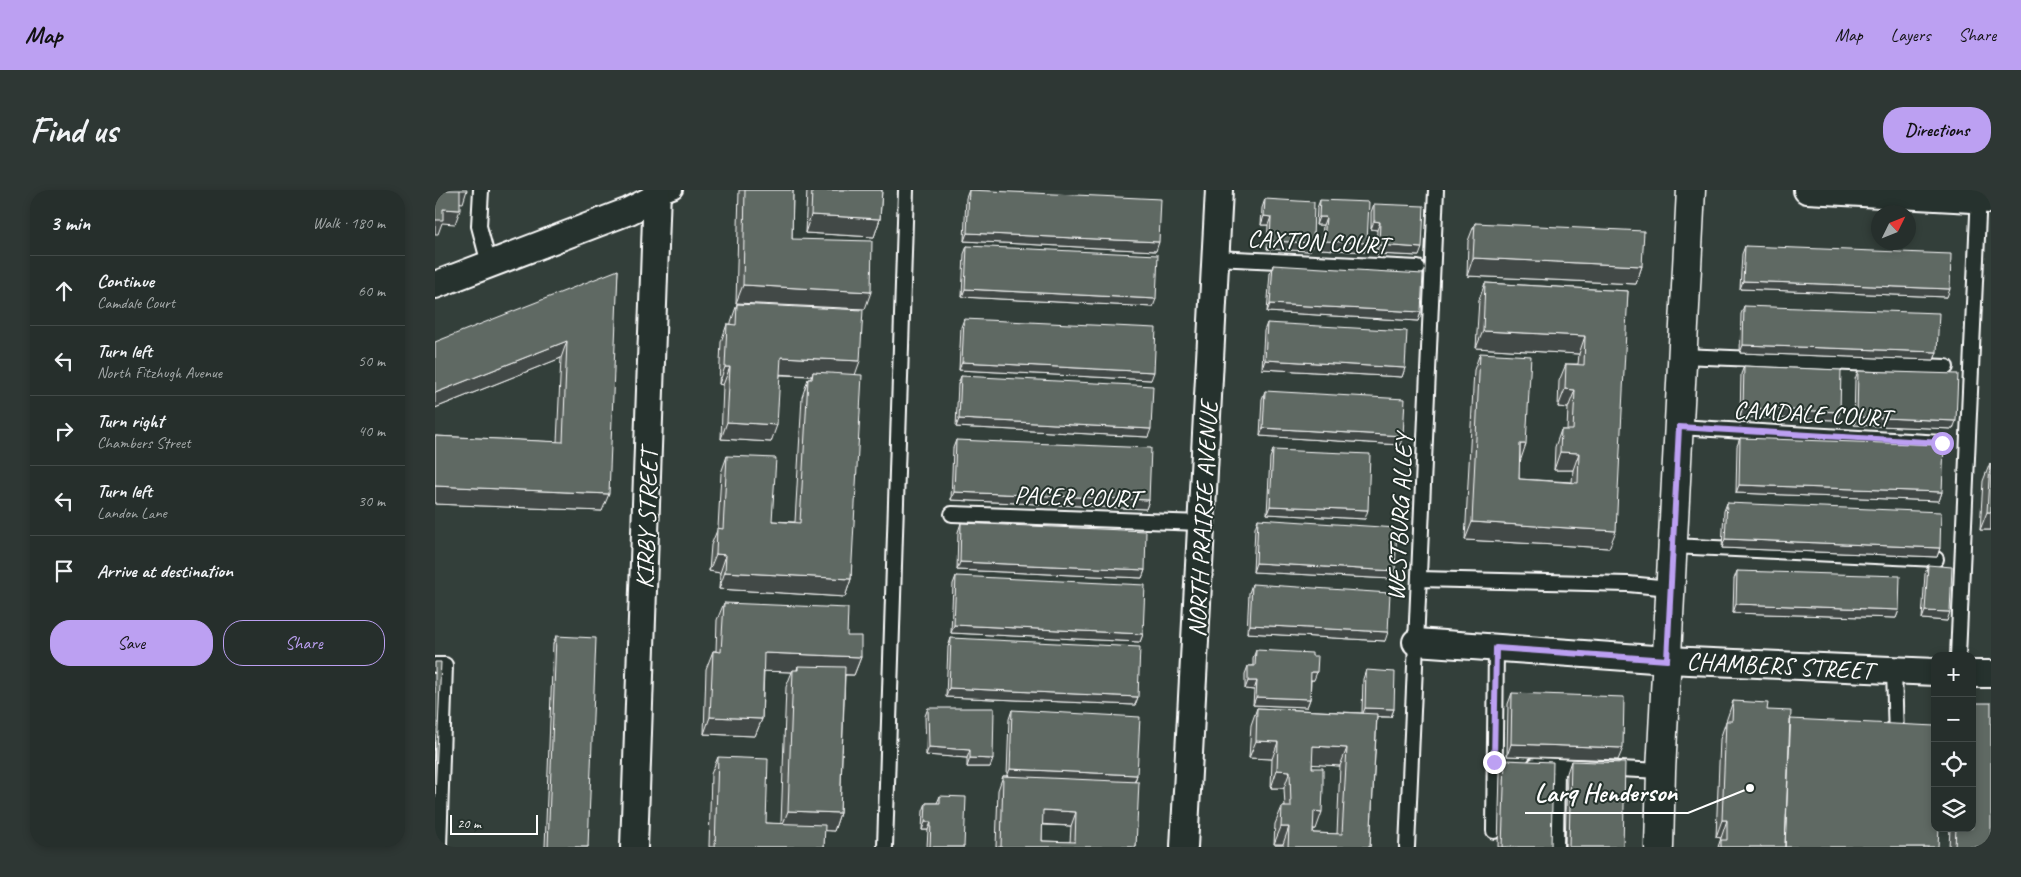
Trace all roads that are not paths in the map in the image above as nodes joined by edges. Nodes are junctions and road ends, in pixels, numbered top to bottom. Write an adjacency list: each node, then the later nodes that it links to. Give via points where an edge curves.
1 (481, 190): 10 (lane, via 479,226)
2 (906, 190): 39 (lane)
3 (1219, 190): 9 (street, NORTH PRAIRIE AVENUE)
4 (1436, 190): 21 (lane, WESTBURG ALLEY)
5 (1691, 190): 13 (street)
6 (1807, 190): 8 (street)
7 (663, 192): 10 (street, via 629,211); 38 (street, KIRBY STREET)
8 (1983, 196): 25 (lane)
9 (1215, 258): 11 (lane, CAXTON COURT); 18 (street, NORTH PRAIRIE AVENUE)
10 (489, 264): 12 (street)
11 (1418, 268)
12 (435, 285)
13 (1682, 356): 14 (lane); 15 (street)
14 (1946, 367)
15 (1679, 427): 16 (lane, CAMDALE COURT); 19 (street)
16 (1942, 443)
17 (952, 514): 18 (lane, PACER COURT)
18 (1201, 523): 40 (street, NORTH PRAIRIE AVENUE)
19 (1673, 546): 20 (lane); 22 (street)
20 (1936, 559)
21 (1419, 579): 22 (lane); 23 (lane, WESTBURG ALLEY)
22 (1671, 588): 26 (street)
23 (1416, 642): 24 (street, CHAMBERS STREET); 41 (lane, WESTBURG ALLEY)
24 (1496, 648): 26 (street, CHAMBERS STREET); 33 (lane)
25 (1958, 652)
26 (1667, 660): 28 (street, CHAMBERS STREET); 35 (street)
27 (435, 664): 37 (lane, via 445,665)
28 (1895, 670): 29 (street, CHAMBERS STREET); 32 (lane)
29 (1931, 672)
30 (1976, 674): 31 (street)
31 (1991, 674)
32 (1896, 738)
33 (1494, 762): 34 (lane); 36 (lane)
34 (1557, 766): 35 (lane); 42 (lane)
35 (1661, 770): 43 (street)
36 (1494, 831)
37 (439, 847)
38 (634, 847)
39 (885, 847)
40 (1184, 847)
41 (1407, 847)
42 (1556, 847)
43 (1659, 847)

